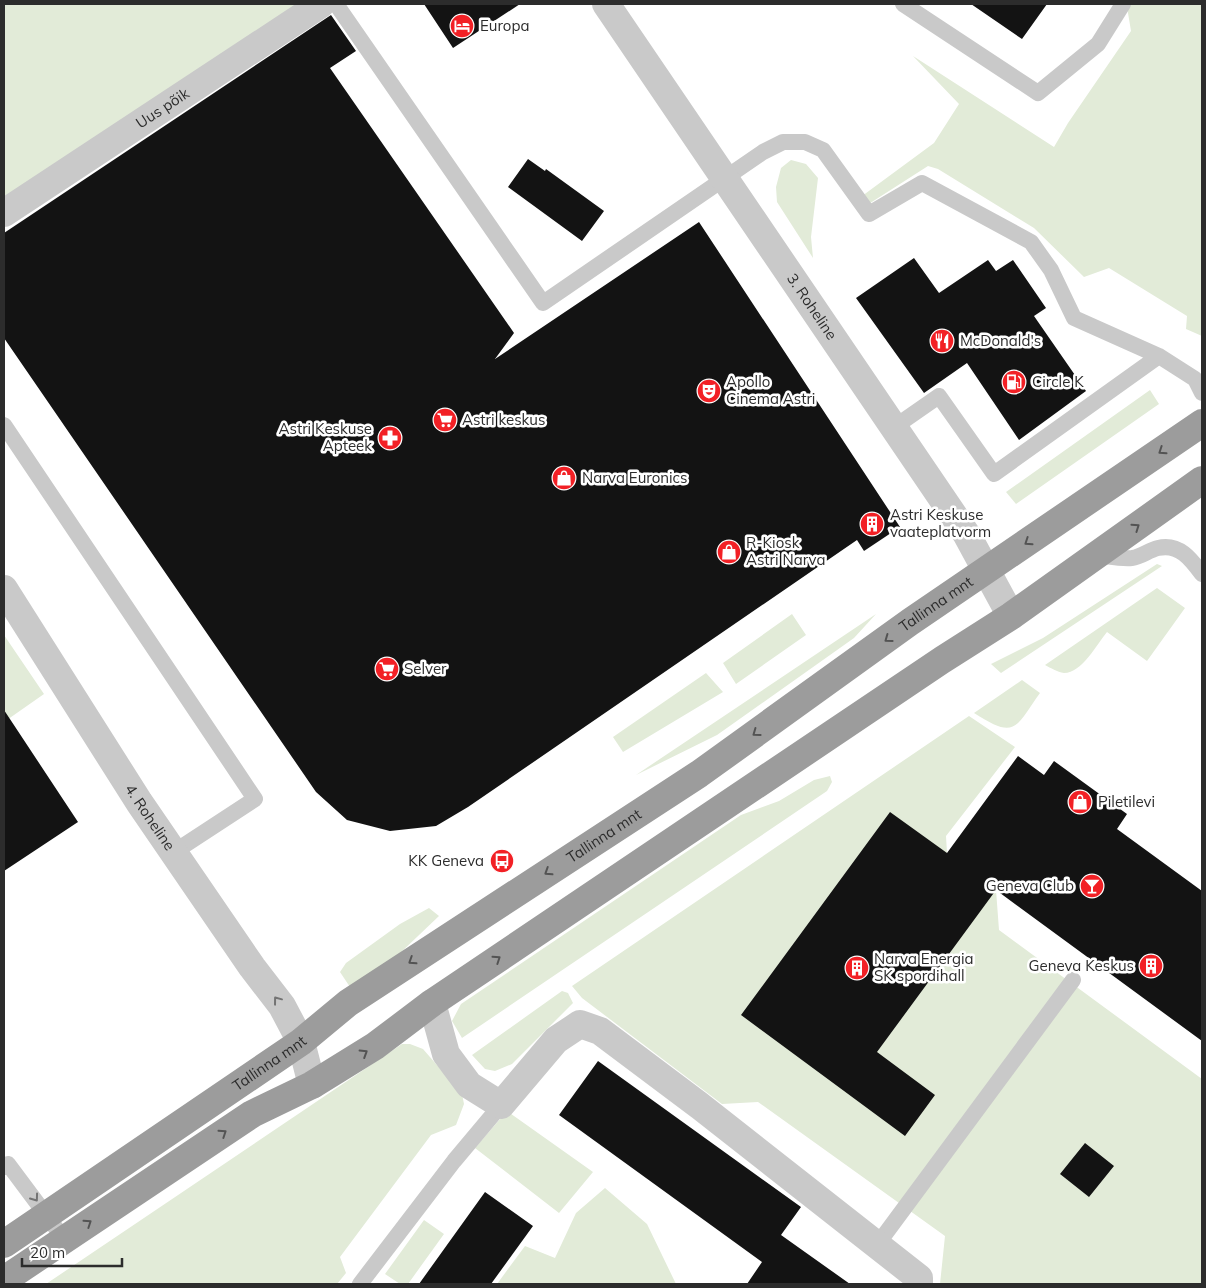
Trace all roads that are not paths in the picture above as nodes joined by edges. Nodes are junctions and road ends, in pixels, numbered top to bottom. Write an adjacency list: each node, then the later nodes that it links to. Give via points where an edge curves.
1 (320, 4): 7 (street, Uus põik)
2 (336, 4): 6 (lane, via 542,303)
3 (606, 4): 6 (street, 3. Roheline)
4 (903, 4): 5 (lane, via 1038,93 1098,44)
5 (1123, 4)
6 (724, 177): 8 (lane, via 784,142 805,142 823,150 869,214 922,183 1031,242 1051,270 1074,318); 12 (street, 3. Roheline)
7 (4, 213)
8 (1159, 356): 9 (lane, via 1195,380); 12 (lane, via 994,474 939,396)
9 (1202, 393)
10 (1202, 423): 15 (highway, Tallinna mnt, one-way to 15)
11 (4, 425): 19 (lane, via 255,798)
12 (893, 428): 15 (street, 3. Roheline, via 967,535)
13 (1202, 480): 14 (highway, one-way to 13)
14 (1096, 555): 16 (lane, via 1133,558 1158,548 1172,548 1184,553); 18 (highway)
15 (985, 571): 18 (street, 3. Roheline); 22 (highway, Tallinna mnt, one-way to 22, via 699,774 348,1003)
16 (1202, 574)
17 (4, 588): 19 (street, 4. Roheline, via 138,802)
18 (1011, 616): 21 (highway, one-way to 18)
19 (171, 848): 22 (street, 4. Roheline, one-way to 19, via 282,1006)
20 (1073, 980): 29 (lane)
21 (432, 1003): 23 (highway, one-way to 21, via 375,1046); 24 (street, via 446,1054 469,1085)
22 (301, 1042): 23 (street, 4. Roheline); 26 (highway, Tallinna mnt)
23 (312, 1085): 27 (highway, one-way to 23, via 252,1114)
24 (501, 1105): 29 (street, via 556,1040 580,1024 600,1031); 31 (lane)
25 (4, 1167): 26 (lane, one-way to 26, via 8,1164)
26 (47, 1215): 27 (lane); 28 (highway, Tallinna mnt)
27 (64, 1239): 30 (highway)
28 (4, 1244)
29 (877, 1245): 32 (street, via 919,1278)
30 (4, 1280)
31 (360, 1284)
32 (920, 1284)

